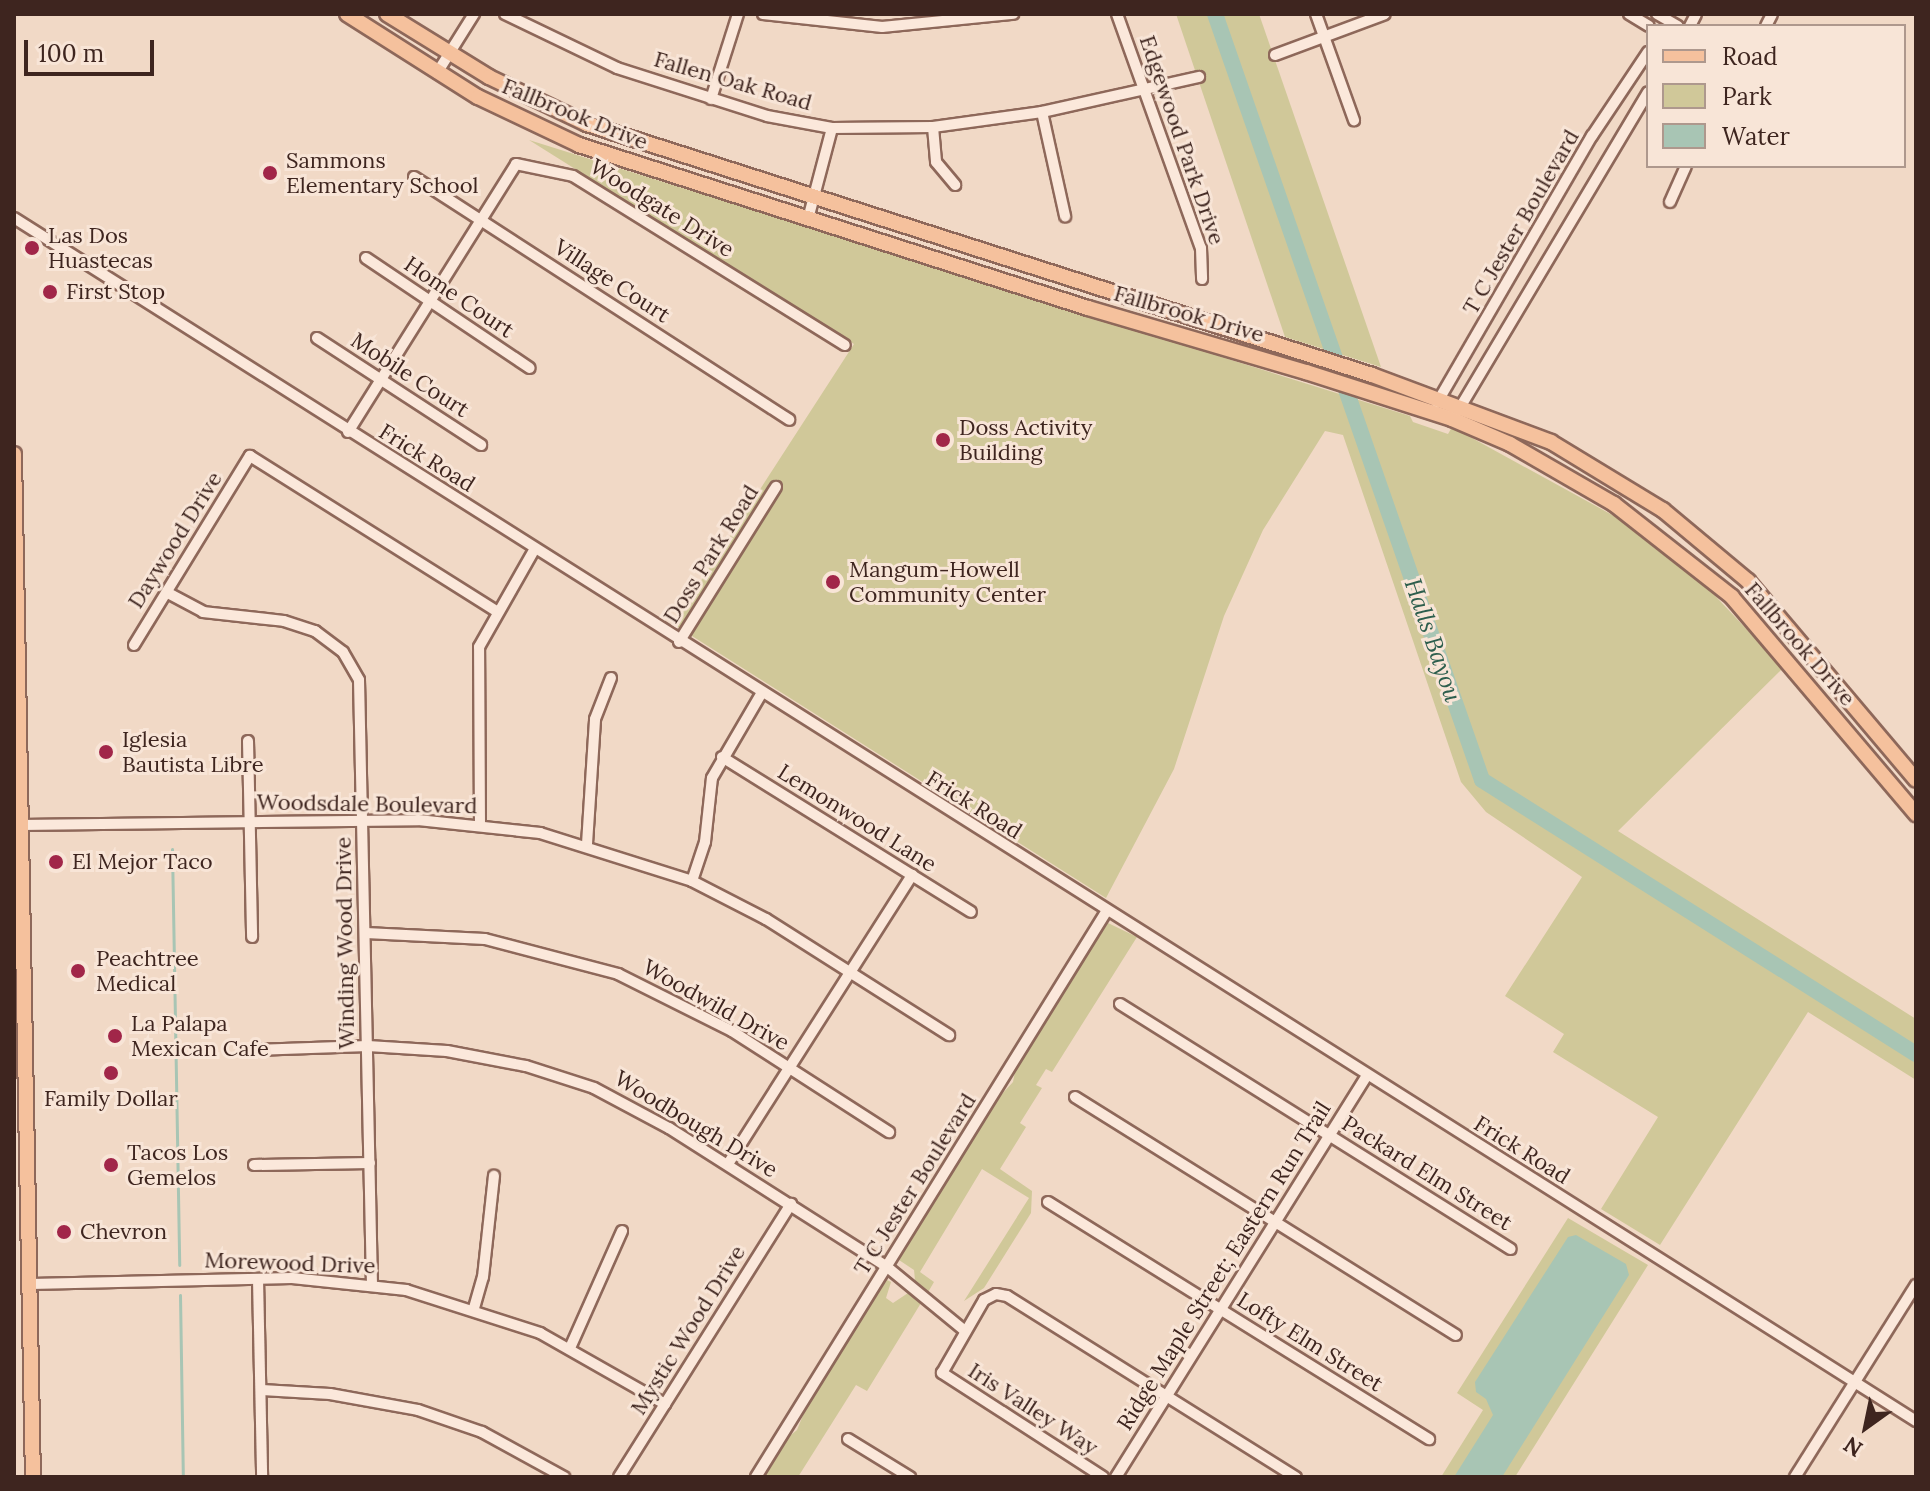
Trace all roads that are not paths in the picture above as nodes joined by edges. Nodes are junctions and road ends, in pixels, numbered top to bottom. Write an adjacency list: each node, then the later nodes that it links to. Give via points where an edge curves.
1 (347, 14): 17 (main road, Fallbrook Drive)
2 (387, 14): 14 (main road, Fallbrook Drive)
3 (474, 14): 14 (street)
4 (505, 14): 21 (street, Fallen Oak Road, via 592,58)
5 (738, 14): 21 (street)
6 (763, 14): 7 (street, via 882,27)
7 (1013, 14)
8 (1117, 14): 19 (street, Edgewood Park Drive)
9 (1316, 14): 13 (street)
10 (1385, 14): 13 (street)
11 (1657, 14): 12 (street)
12 (1671, 22)
13 (1324, 37): 15 (street); 23 (street)
14 (448, 54): 17 (street); 26 (main road, Fallbrook Drive, via 516,92)
15 (1275, 55)
16 (1646, 55): 48 (street, T C Jester Boulevard, via 1592,136)
17 (437, 73): 27 (main road, Fallbrook Drive, via 506,112)
18 (1199, 77): 19 (street, Fallen Oak Road)
19 (1144, 91): 22 (street, Fallen Oak Road); 40 (street, Edgewood Park Drive, via 1201,248)
20 (1646, 95): 49 (street, T C Jester Boulevard, via 1611,146)
21 (711, 99): 25 (street, Fallen Oak Road)
22 (1042, 112): 24 (street, Fallen Oak Road); 33 (street)
23 (1354, 120)
24 (933, 127): 25 (street, Fallen Oak Road); 30 (street, via 936,162)
25 (832, 128): 31 (street)
26 (625, 137): 27 (main road); 31 (main road, Fallbrook Drive)
27 (618, 158): 35 (main road, Fallbrook Drive)
28 (1685, 168): 32 (street)
29 (414, 177): 36 (street, Village Court)
30 (955, 185)
31 (813, 197): 35 (street); 38 (main road, Fallbrook Drive)
32 (1670, 202)
33 (1065, 216)
34 (14, 218): 53 (street, Frick Road)
35 (808, 219): 39 (main road, Fallbrook Drive)
36 (483, 221): 41 (street, Woodgate Drive); 45 (street, Woodgate Drive, via 516,164 573,176); 52 (street, Village Court)
37 (366, 258): 41 (street, Home Court)
38 (1005, 258): 39 (main road); 42 (main road, Fallbrook Drive)
39 (998, 279): 43 (main road, Fallbrook Drive)
40 (1202, 279)
41 (430, 302): 46 (street, Home Court); 47 (street, Woodgate Drive)
42 (1189, 316): 43 (main road); 48 (main road, Fallbrook Drive)
43 (1184, 334): 50 (main road, Fallbrook Drive)
44 (317, 338): 47 (street, Mobile Court)
45 (845, 345)
46 (530, 368)
47 (381, 378): 53 (street, Woodgate Drive); 54 (street, Mobile Court)
48 (1440, 398): 49 (main road, Fallbrook Drive); 50 (street, T C Jester Boulevard)
49 (1462, 406): 51 (street, T C Jester Boulevard); 67 (main road, Fallbrook Drive, via 1592,464 1705,543 1785,619)
50 (1431, 412): 51 (main road, Fallbrook Drive)
51 (1452, 419): 68 (main road, Fallbrook Drive, via 1581,484 1691,561 1768,634)
52 (789, 420)
53 (348, 432): 57 (street, Frick Road)
54 (481, 445)
55 (14, 454): 59 (main road)
56 (776, 487): 61 (street, Doss Park Road)
57 (534, 550): 60 (street); 61 (street, Frick Road)
58 (168, 593): 60 (street, Daywood Drive, via 250,456); 62 (street, Daywood Drive); 69 (street, Winding Wood Drive, via 203,612 298,624 343,652 354,666 362,698)
59 (16, 602): 71 (main road)
60 (496, 611): 72 (street, via 479,647 477,665)
61 (679, 642): 64 (street, Frick Road)
62 (134, 645)
63 (611, 678): 73 (street, via 595,719)
64 (761, 694): 66 (street); 77 (street, Frick Road)
65 (248, 741): 70 (street)
66 (722, 757): 74 (street, Lemonwood Lane); 75 (street, via 712,778 705,842)
67 (1916, 780)
68 (1916, 814)
69 (362, 820): 70 (street, Woodsdale Boulevard); 72 (street, Woodsdale Boulevard); 78 (street, Winding Wood Drive)
70 (249, 822): 71 (street, Woodsdale Boulevard); 79 (street)
71 (21, 825): 81 (main road)
72 (480, 825): 73 (street, Woodsdale Boulevard)
73 (587, 844): 75 (street, Woodsdale Boulevard)
74 (912, 875): 76 (street, Lemonwood Lane); 80 (street)
75 (692, 881): 80 (street, Woodsdale Boulevard)
76 (971, 912)
77 (1106, 912): 87 (street, Frick Road); 100 (street, T C Jester Boulevard)
78 (366, 933): 84 (street, Winding Wood Drive); 86 (street, Woodwild Drive, via 485,939 618,974 705,1016)
79 (252, 937)
80 (852, 972): 83 (street, Woodsdale Boulevard); 86 (street)
81 (20, 1000): 102 (main road)
82 (1120, 1004): 90 (street, Packard Elm Street)
83 (949, 1035)
84 (368, 1046): 85 (street, Woodbough Drive); 91 (street, Winding Wood Drive); 92 (street, Woodbough Drive, via 484,1056 559,1076 634,1107)
85 (252, 1050)
86 (790, 1069): 89 (street, Woodwild Drive); 92 (street)
87 (1367, 1076): 90 (street, Ridge Maple Street; Eastern Run Trail); 110 (street, Frick Road)
88 (1075, 1097): 97 (street)
89 (889, 1132)
90 (1329, 1135): 97 (street, Ridge Maple Street; Eastern Run Trail); 99 (street, Packard Elm Street)
91 (370, 1163): 93 (street); 103 (street, Winding Wood Drive)
92 (728, 1164): 96 (street, Woodbough Drive)
93 (254, 1165)
94 (494, 1176): 105 (street, via 483,1277)
95 (1048, 1202): 106 (street, Lofty Elm Street)
96 (791, 1204): 100 (street, Woodbough Drive); 113 (street, Mystic Wood Drive)
97 (1276, 1222): 106 (street, Ridge Maple Street; Eastern Run Trail); 108 (street)
98 (622, 1231): 109 (street)
99 (1510, 1249)
100 (886, 1266): 107 (street, Woodbough Drive); 121 (street, T C Jester Boulevard)
101 (258, 1279): 102 (street, Morewood Drive); 103 (street, Morewood Drive); 111 (street)
102 (31, 1284): 117 (main road)
103 (372, 1284): 105 (street, Morewood Drive)
104 (1916, 1285): 110 (street)
105 (474, 1308): 109 (street, Morewood Drive)
106 (1221, 1309): 112 (street, Ridge Maple Street; Eastern Run Trail); 116 (street, Lofty Elm Street)
107 (965, 1331): 112 (street, via 984,1300 1007,1296); 123 (street, Iris Valley Way, via 942,1373)
108 (1456, 1335)
109 (570, 1348): 113 (street, Morewood Drive)
110 (1855, 1383): 114 (street, Frick Road); 126 (street)
111 (262, 1390): 118 (street); 119 (street, via 330,1394 418,1410 482,1432)
112 (1166, 1396): 124 (street, Ridge Maple Street; Eastern Run Trail); 125 (street)
113 (665, 1404): 120 (street, Mystic Wood Drive)
114 (1916, 1421)
115 (848, 1439): 122 (street)
116 (1429, 1439)
117 (33, 1477)
118 (262, 1477)
119 (564, 1477)
120 (619, 1477)
121 (756, 1477)
122 (910, 1477)
123 (1103, 1477)
124 (1116, 1477)
125 (1296, 1477)
126 (1795, 1477)

